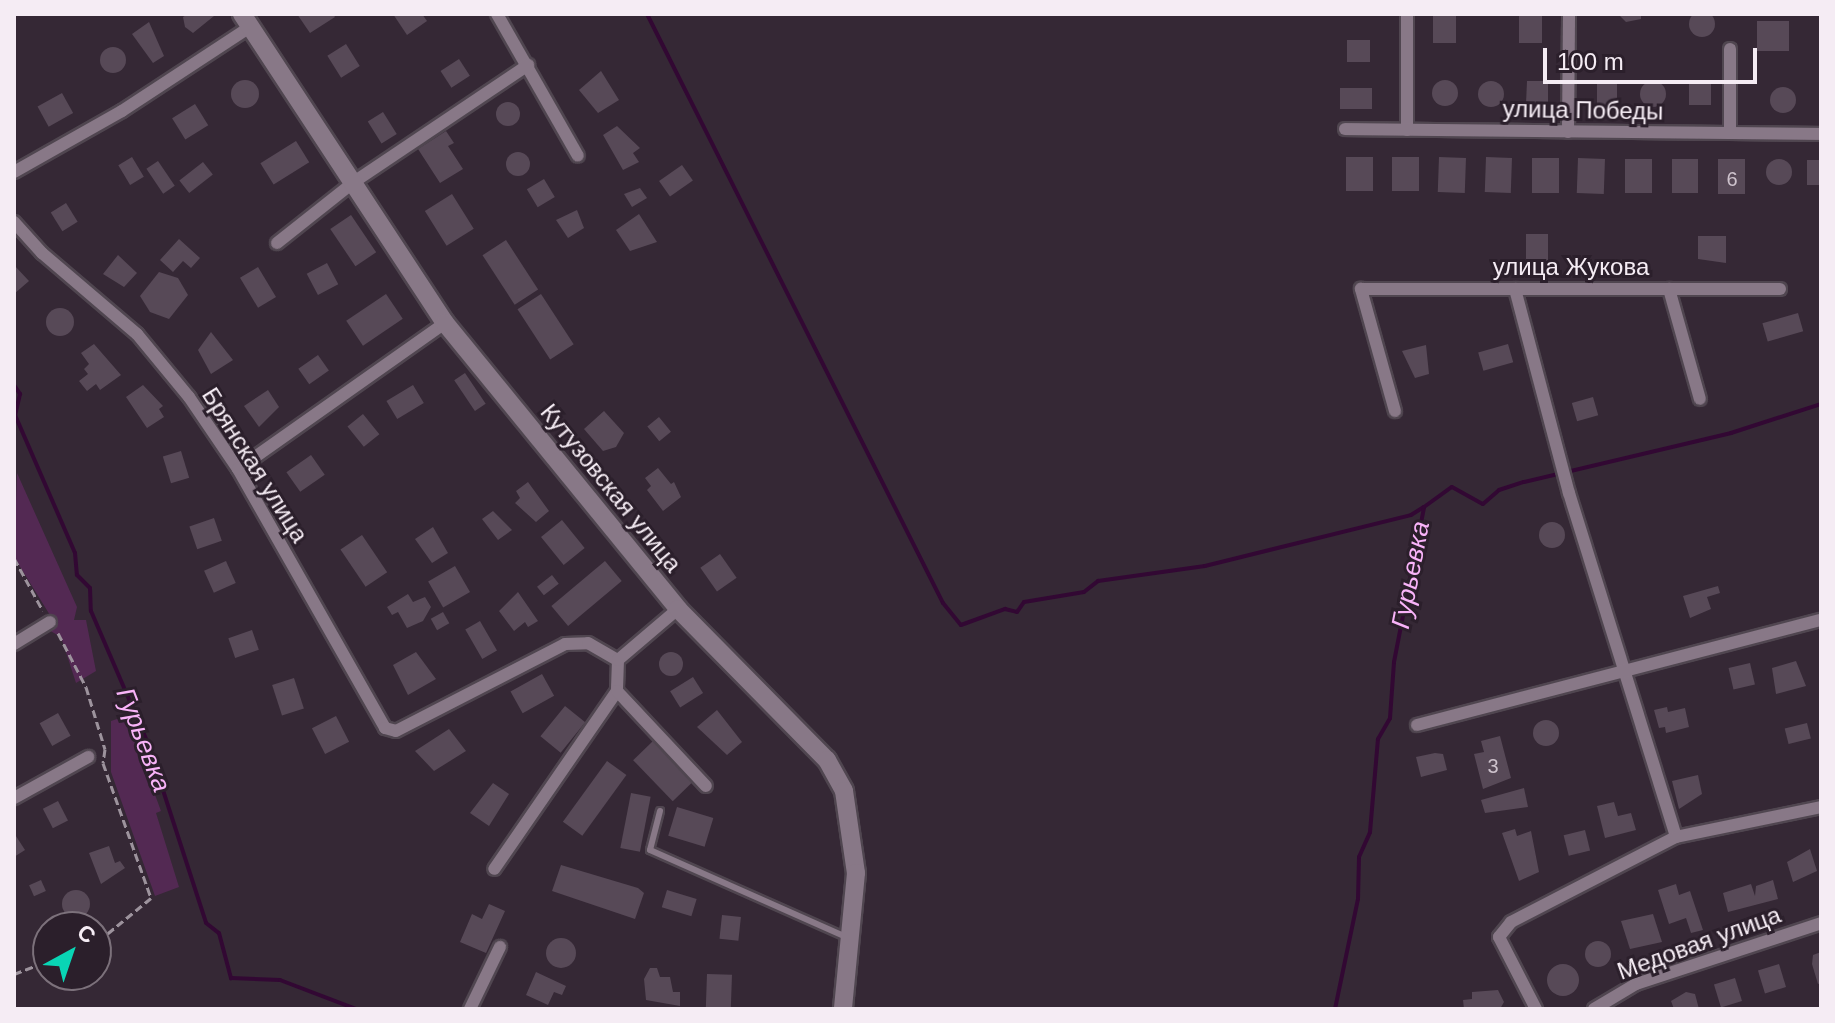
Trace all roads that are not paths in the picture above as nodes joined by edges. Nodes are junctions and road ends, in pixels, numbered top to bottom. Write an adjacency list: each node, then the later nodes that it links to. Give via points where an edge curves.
1 (497, 14): 6 (street)
2 (1407, 14): 8 (street)
3 (1569, 15): 9 (street)
4 (246, 20): 13 (street, via 122,111); 14 (street, Кутузовская улица)
5 (1730, 49): 10 (street)
6 (528, 65): 12 (street); 14 (street)
7 (1345, 129): 8 (street, улица Победы)
8 (1407, 130): 9 (street, улица Победы)
9 (1568, 132): 10 (street, улица Победы)
10 (1730, 133): 11 (street, улица Победы)
11 (1821, 134)
12 (578, 156)
13 (14, 172)
14 (354, 182): 16 (street); 20 (street, Кутузовская улица)
15 (14, 222): 23 (street, Брянская улица, via 42,253 137,334)
16 (277, 243)
17 (1515, 289): 18 (street, улица Жукова); 22 (street, улица Жукова, via 1361,289); 36 (street, via 1569,493)
18 (1669, 289): 19 (street, улица Жукова); 21 (street)
19 (1780, 289)
20 (445, 323): 23 (street); 24 (street, Кутузовская улица)
21 (1700, 399)
22 (1395, 411)
23 (238, 469): 28 (street, Брянская улица, via 385,728 396,731 565,644 588,643)
24 (678, 609): 28 (street); 39 (street, Кутузовская улица, via 827,760 844,791 856,873)
25 (1821, 620): 30 (street)
26 (50, 622): 27 (street)
27 (14, 644)
28 (618, 660): 29 (street)
29 (617, 691): 32 (street); 37 (street)
30 (1417, 725)
31 (88, 757): 33 (street)
32 (706, 786)
33 (14, 798)
34 (1821, 807): 36 (street)
35 (660, 811): 39 (lane, via 650,850)
36 (1676, 837): 43 (street, via 1511,922 1499,937)
37 (494, 869)
38 (1821, 923): 44 (street, Медовая улица, via 1636,984)
39 (850, 939): 42 (street, Кутузовская улица)
40 (500, 947): 41 (street)
41 (470, 1009)
42 (843, 1009)
43 (1536, 1009)
44 (1594, 1009)

